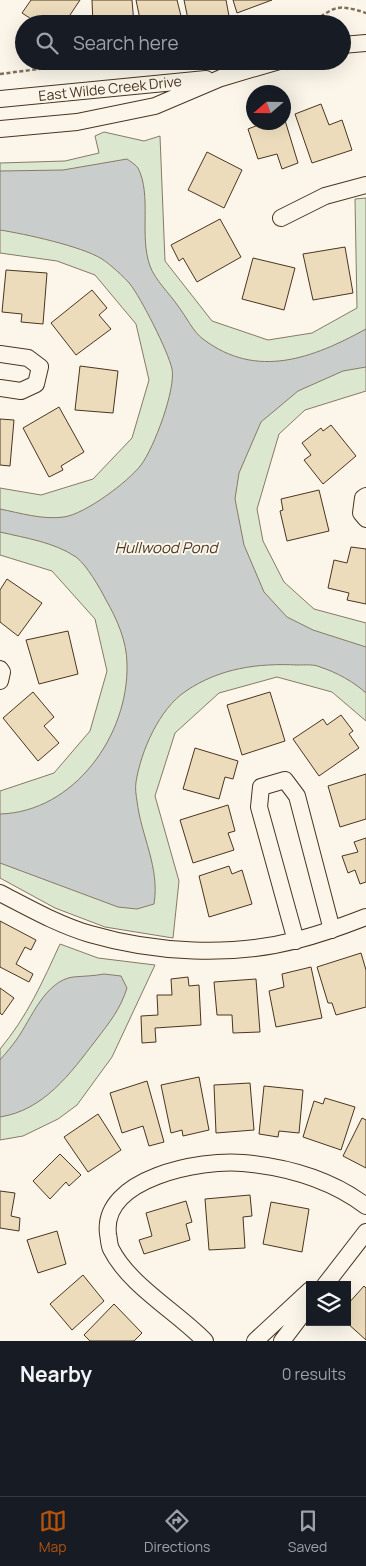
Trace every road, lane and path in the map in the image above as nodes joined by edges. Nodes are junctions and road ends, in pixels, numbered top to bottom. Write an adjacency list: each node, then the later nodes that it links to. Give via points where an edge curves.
1 (366, 13): 2 (path, via 344,6)
2 (324, 15)
3 (366, 43): 4 (street)
4 (351, 44)
5 (31, 70): 7 (path)
6 (248, 70): 8 (street, East Wilde Creek Drive)
7 (0, 74)
8 (221, 78): 9 (street, East Wilde Creek Drive); 10 (street, East Wilde Creek Drive, via 154,106 77,122)
9 (0, 99)
10 (0, 128)
11 (366, 185): 12 (street, via 325,196)
12 (282, 218)
13 (0, 354): 14 (street, via 28,358 40,367 36,384 20,392)
14 (0, 388)
15 (366, 496): 16 (street, via 361,513)
16 (366, 519)
17 (0, 669): 18 (street)
18 (0, 681)
19 (0, 893): 22 (street, via 89,934 145,946 250,948)
20 (366, 917): 21 (street)
21 (332, 930): 22 (street); 22 (street, via 297,796 285,780 261,787 259,807)
22 (296, 941)
23 (366, 1206): 30 (street, via 318,1178 241,1162 201,1165 170,1172 138,1184 118,1199 107,1223 110,1248 132,1277)
24 (366, 1232): 25 (street)
25 (349, 1253): 26 (street); 27 (street)
26 (319, 1281)
27 (328, 1281)
28 (306, 1294): 31 (street)
29 (306, 1309): 32 (street)
30 (205, 1341)
31 (254, 1341)
32 (282, 1341)

